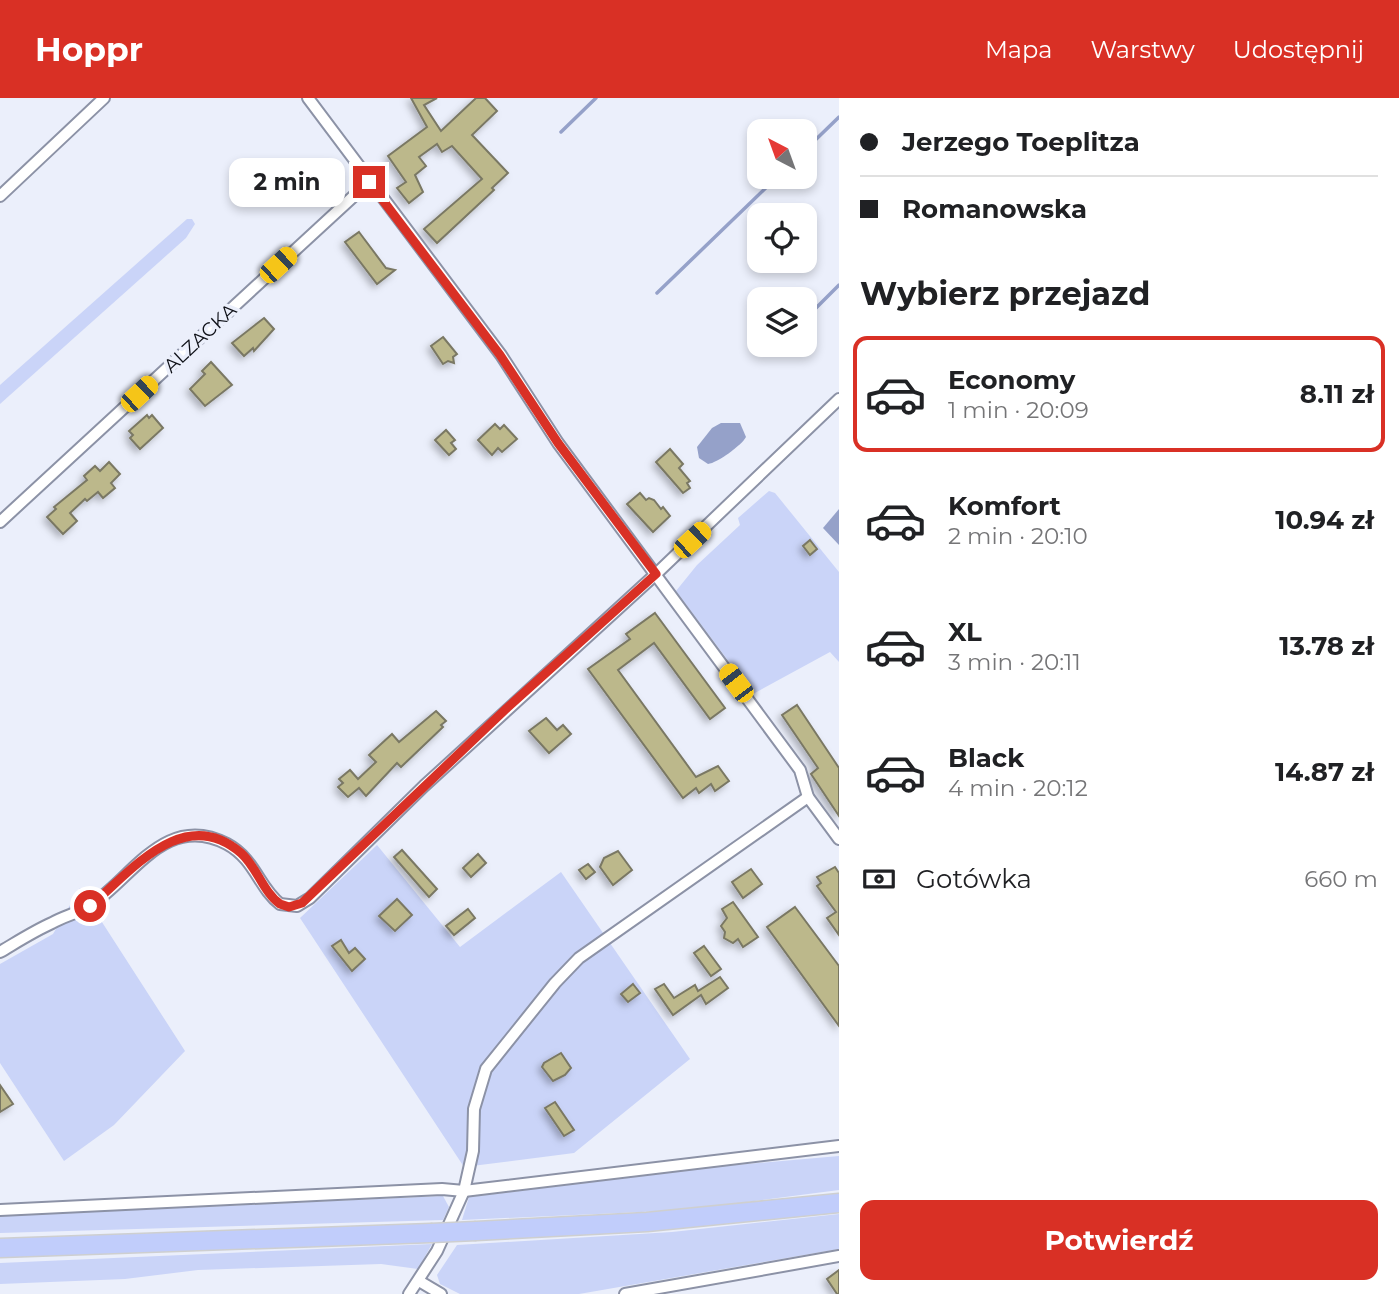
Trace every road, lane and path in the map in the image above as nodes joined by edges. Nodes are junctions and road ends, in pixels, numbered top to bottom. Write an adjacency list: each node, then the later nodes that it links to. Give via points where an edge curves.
1 (104, 98): 4 (street)
2 (308, 98): 3 (street)
3 (369, 182): 6 (street, ALZACKA); 7 (street, via 500,355 558,443)
4 (0, 196)
5 (839, 399): 7 (street)
6 (0, 522)
7 (656, 574): 8 (street, via 800,770); 10 (street, via 302,903 289,907 275,900 251,863 229,845 207,838 179,839 148,854 90,906)
8 (807, 797): 9 (street); 12 (street, via 579,958 555,983 486,1069 474,1109 473,1151)
9 (839, 839)
10 (0, 951)
11 (839, 1146): 12 (street)
12 (464, 1191): 14 (street); 17 (street, via 438,1251)
13 (839, 1203): 15 (main road, bridge, via 648,1222)
14 (0, 1210)
15 (0, 1248)
16 (839, 1256): 20 (street)
17 (419, 1281): 18 (street); 19 (street)
18 (409, 1294)
19 (441, 1294)
20 (625, 1294)

